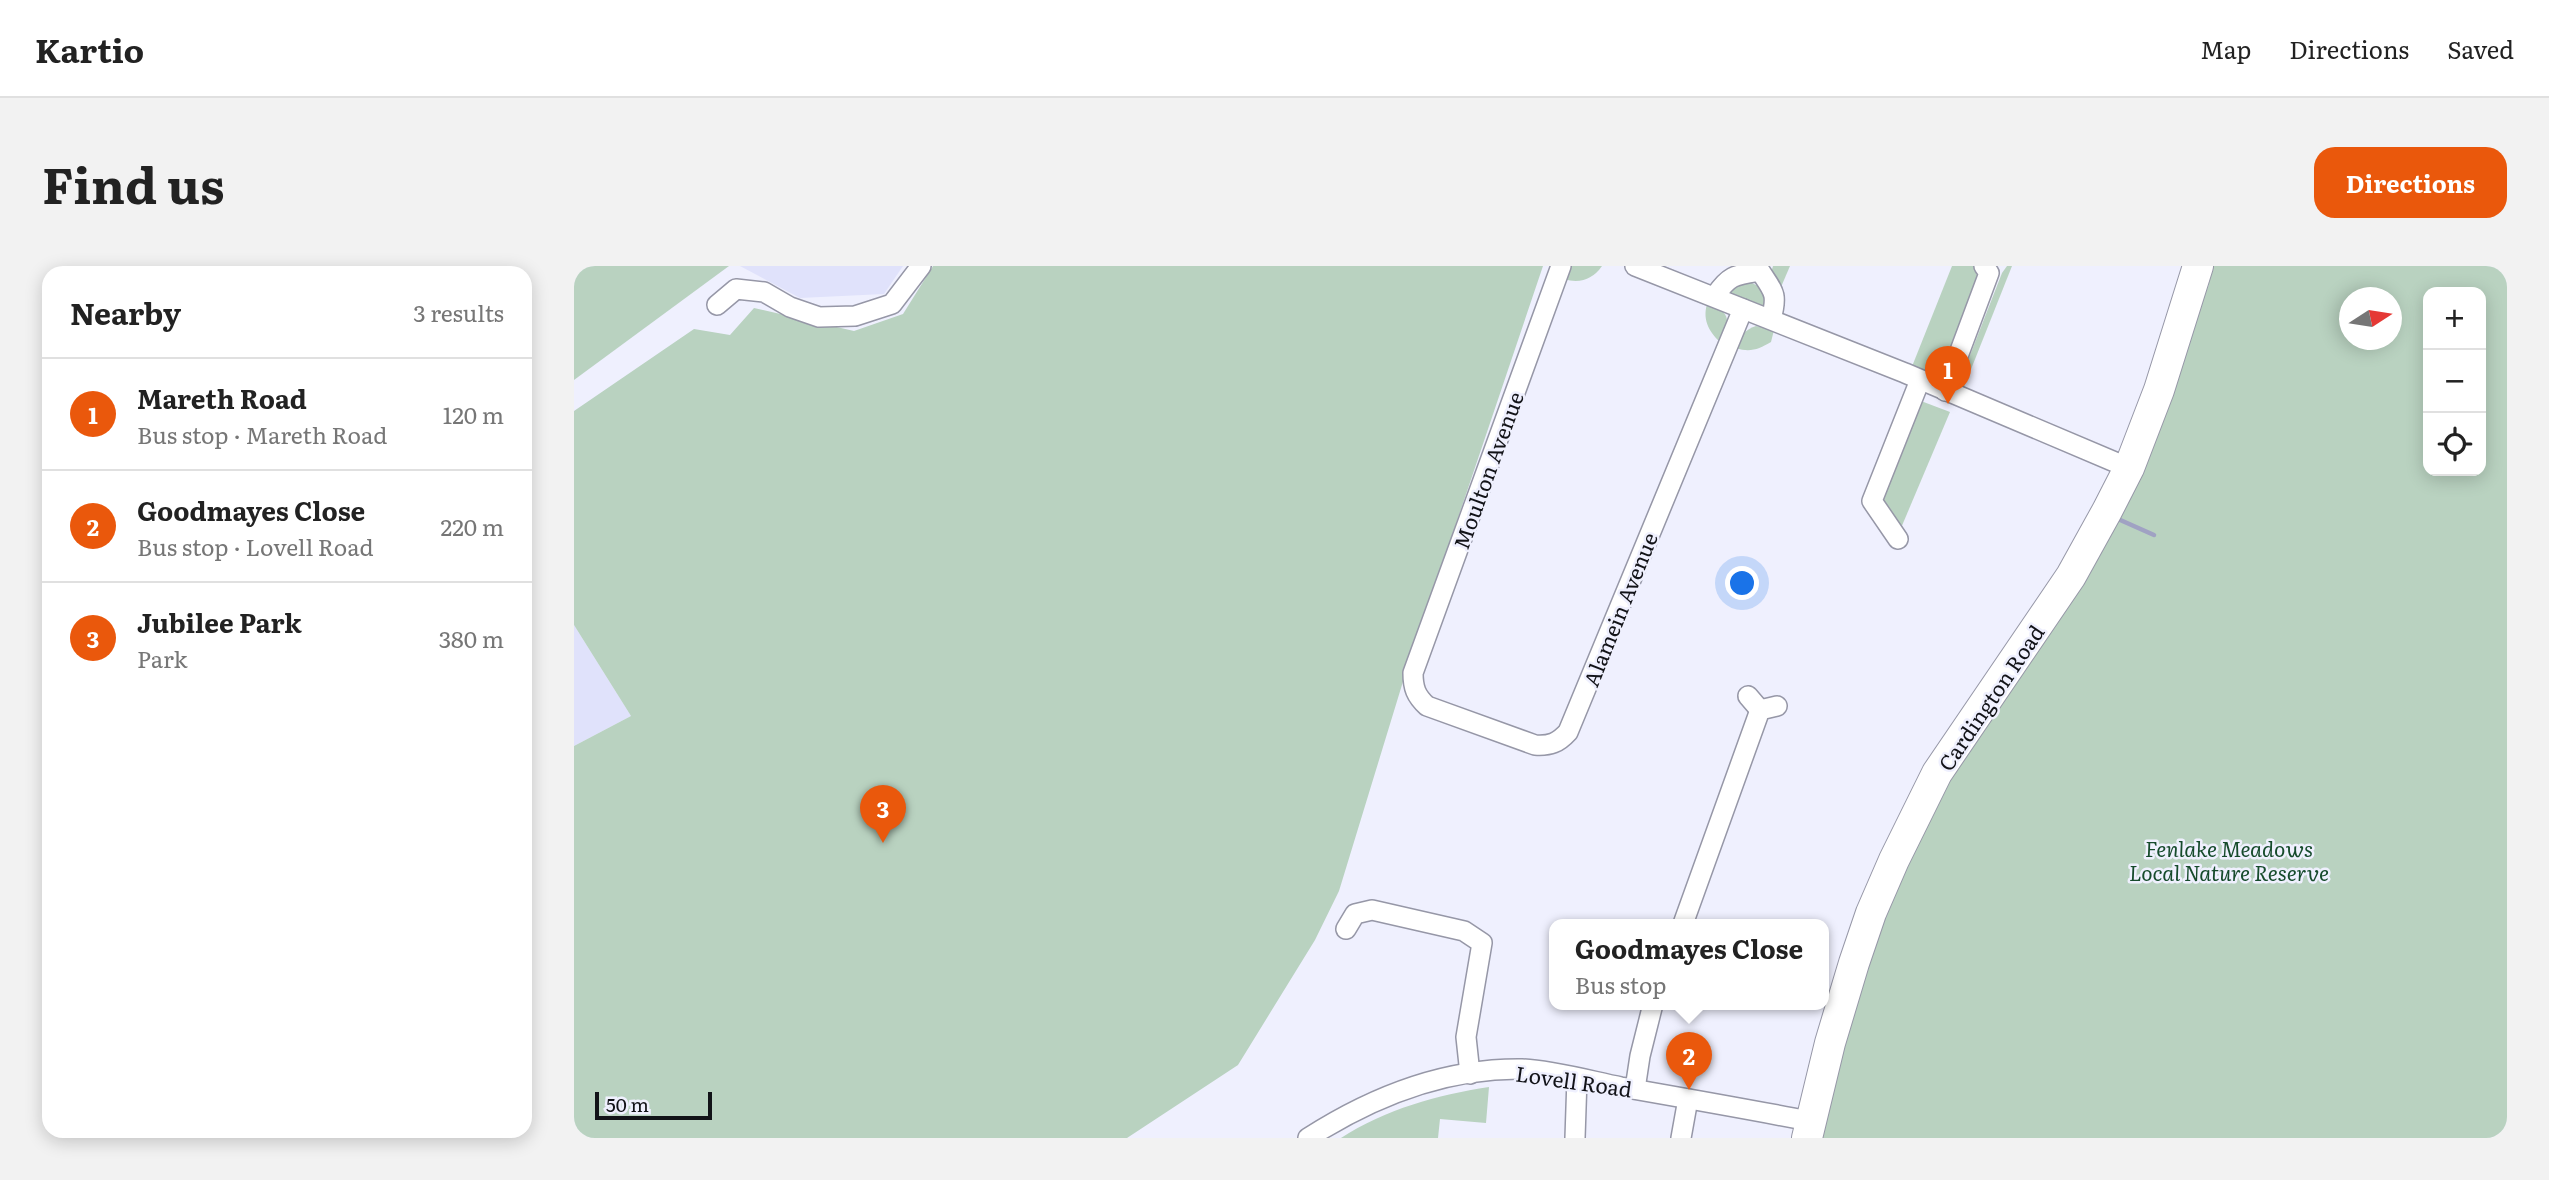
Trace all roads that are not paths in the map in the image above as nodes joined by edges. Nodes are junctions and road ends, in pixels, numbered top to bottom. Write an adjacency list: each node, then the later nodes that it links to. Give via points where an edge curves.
1 (921, 266): 8 (street, via 892,304 855,316 819,317 764,292 736,289)
2 (1561, 266): 15 (street, Moulton Avenue)
3 (1635, 266): 7 (street)
4 (1984, 266): 12 (street, via 1989,273)
5 (2198, 266): 13 (main road, Cardington Road)
6 (1761, 269): 7 (street, via 1726,280); 10 (street, via 1776,301)
7 (1715, 296): 9 (street)
8 (717, 305)
9 (1743, 309): 10 (street); 15 (street, Alamein Avenue, via 1561,740 1550,746 1535,745 1427,706 1418,698)
10 (1771, 319): 11 (street)
11 (1920, 380): 12 (street); 14 (street, via 1872,501)
12 (1945, 390): 13 (street)
13 (2129, 468): 24 (main road, Cardington Road, via 2071,576 1937,773 1894,860 1854,963)
14 (1898, 539)
15 (1413, 673)
16 (1762, 704): 17 (street)
17 (1685, 919)
18 (1346, 929): 20 (street, via 1355,914 1372,910 1464,931 1482,943 1466,1037)
19 (1652, 1010): 22 (street)
20 (1470, 1073): 21 (street, Lovell Road, via 1523,1069); 25 (street, Lovell Road, via 1384,1096)
21 (1577, 1078): 22 (street, Lovell Road); 26 (street)
22 (1635, 1089): 23 (street, Lovell Road)
23 (1688, 1099): 24 (street, Lovell Road); 27 (street)
24 (1808, 1129)
25 (1308, 1138)
26 (1575, 1138)
27 (1681, 1138)

